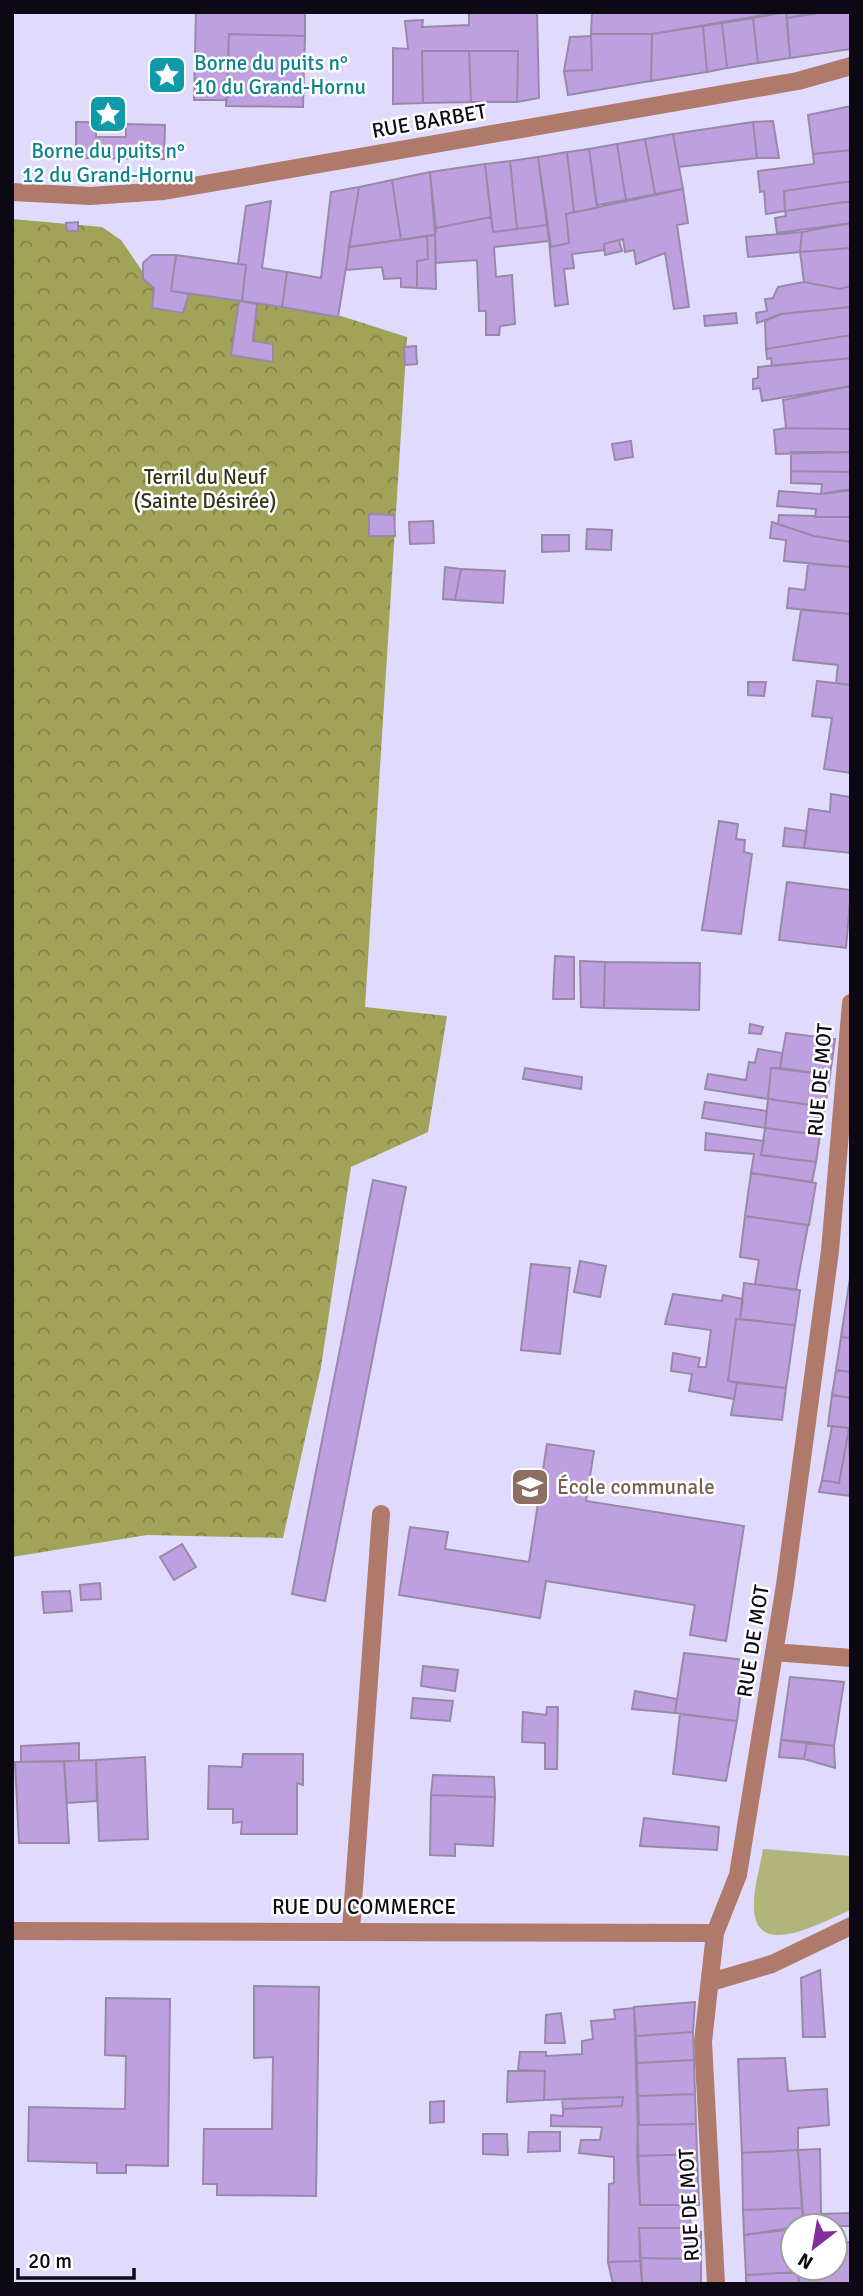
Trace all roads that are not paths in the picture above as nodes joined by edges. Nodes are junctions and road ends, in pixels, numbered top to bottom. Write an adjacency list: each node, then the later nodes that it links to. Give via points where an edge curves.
1 (851, 66): 2 (street, RUE BARBET, via 798,81 164,191 90,196)
2 (12, 192)
3 (851, 1003): 5 (street, RUE DE MOT, via 830,1251)
4 (382, 1514): 8 (street)
5 (775, 1652): 6 (street); 10 (street, RUE DE MOT, via 738,1875)
6 (851, 1658)
7 (851, 1926): 11 (street, via 772,1964)
8 (351, 1930): 9 (street, RUE DU COMMERCE); 10 (street, RUE DU COMMERCE)
9 (12, 1931)
10 (715, 1933): 11 (street, RUE DE MOT)
11 (711, 1982): 12 (street, RUE DE MOT, via 703,2042)
12 (716, 2284)

